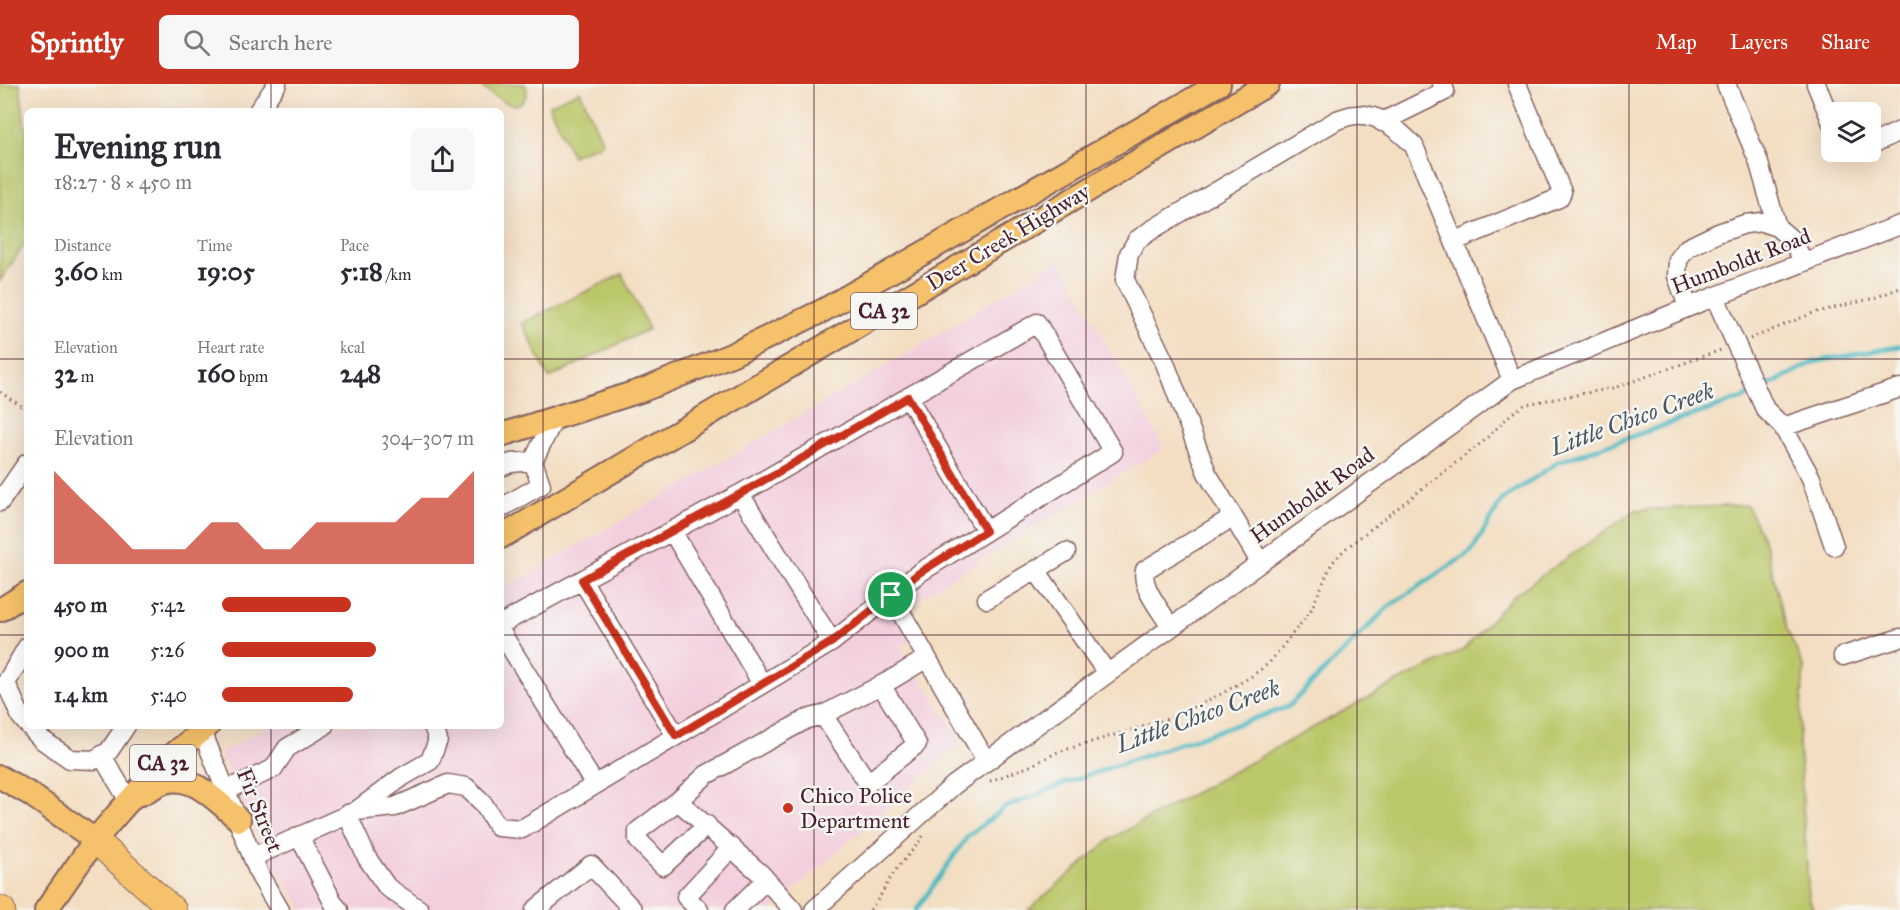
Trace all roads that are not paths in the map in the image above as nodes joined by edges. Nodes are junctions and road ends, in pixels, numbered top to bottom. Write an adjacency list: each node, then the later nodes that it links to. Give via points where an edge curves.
1 (277, 84): 9 (street)
2 (1219, 84): 22 (main road, Deer Creek Highway / CA 32, via 822,311 730,355 643,390)
3 (1268, 84): 34 (main road, Deer Creek Highway / CA 32)
4 (1442, 84): 10 (street, via 1445,91)
5 (1517, 84): 15 (street, via 1562,195)
6 (1726, 84): 14 (street, via 1758,160)
7 (1816, 84): 8 (street)
8 (1823, 102)
9 (260, 108)
10 (1382, 122): 15 (street, via 1414,146); 31 (street, via 1371,116 1355,115 1337,120 1153,229 1137,240 1129,254 1125,280 1165,363 1207,473)
11 (1900, 131): 12 (street)
12 (1881, 140)
13 (1900, 225): 16 (street, Humboldt Road)
14 (1777, 227): 16 (street, via 1792,240); 18 (street, via 1762,222 1745,224 1687,248 1678,260 1677,276)
15 (1455, 241): 19 (street)
16 (1804, 262): 17 (street, Humboldt Road)
17 (1715, 297): 18 (street, Humboldt Road); 23 (street, via 1765,409)
18 (1688, 307): 19 (street, Humboldt Road)
19 (1512, 380): 37 (street, Humboldt Road)
20 (1900, 388): 23 (street)
21 (908, 397): 28 (street); 33 (street); 33 (street, via 1037,323 1113,452)
22 (554, 419): 24 (main road, Deer Creek Highway / CA 32); 25 (street)
23 (1783, 427): 35 (street, via 1811,478)
24 (504, 434)
25 (533, 461): 26 (street); 30 (street, via 541,485)
26 (504, 466)
27 (24, 467): 29 (street)
28 (740, 494): 32 (street); 48 (street)
29 (0, 502)
30 (504, 506)
31 (1233, 517): 37 (street); 45 (street, via 1145,570 1146,586)
32 (672, 531): 39 (street); 53 (street)
33 (986, 531): 41 (street)
34 (504, 535)
35 (1834, 546)
36 (1066, 552): 38 (street)
37 (1260, 562): 45 (street, Humboldt Road)
38 (1036, 570): 42 (street); 52 (street)
39 (582, 580): 44 (street); 63 (street)
40 (24, 594): 43 (main road)
41 (891, 595): 48 (street); 51 (street)
42 (987, 599)
43 (0, 610)
44 (504, 622)
45 (1172, 627): 52 (street, Humboldt Road)
46 (504, 637): 67 (street)
47 (1900, 638): 50 (street)
48 (832, 642): 53 (street)
49 (24, 651): 56 (street, via 6,683)
50 (1843, 656)
51 (927, 658): 54 (street); 65 (street)
52 (1107, 673): 65 (street, Humboldt Road)
53 (762, 684): 63 (street)
54 (881, 685): 55 (street); 55 (street, via 917,744 868,783)
55 (823, 715): 70 (street, via 807,718 706,775)
56 (24, 720)
57 (32, 729): 64 (street, via 70,759 94,760)
58 (124, 729): 64 (street)
59 (203, 729): 69 (main road, CA 32, via 164,762)
60 (204, 729): 68 (street, Fir Street)
61 (319, 729): 68 (street, via 288,748 273,770)
62 (434, 729): 71 (street, via 438,740 430,761)
63 (676, 736): 67 (street)
64 (102, 756): 69 (street)
65 (986, 761): 89 (street, Humboldt Road)
66 (0, 777): 75 (main road)
67 (595, 785): 71 (street, via 522,829 498,827 466,786 448,784 395,807)
68 (226, 790): 72 (street, Fir Street)
69 (129, 801): 72 (main road, via 163,782 182,780 200,788); 75 (main road, CA 32)
70 (678, 801): 73 (street); 73 (street, via 638,831 638,840 663,866)
71 (351, 812): 74 (street); 83 (street, via 368,858 387,887)
72 (238, 820): 77 (street, Fir Street)
73 (707, 825): 76 (street)
74 (299, 836): 77 (street); 82 (street)
75 (95, 840): 79 (main road, CA 32); 80 (highway)
76 (732, 847): 78 (street); 86 (street, via 686,897)
77 (253, 857): 81 (street, Fir Street)
78 (766, 880): 87 (street); 88 (street)
79 (46, 910)
80 (173, 910)
81 (280, 910)
82 (339, 910)
83 (420, 910)
84 (535, 910): 85 (street, via 591,865)
85 (633, 910)
86 (699, 910)
87 (735, 910)
88 (793, 910)
89 (814, 910)

